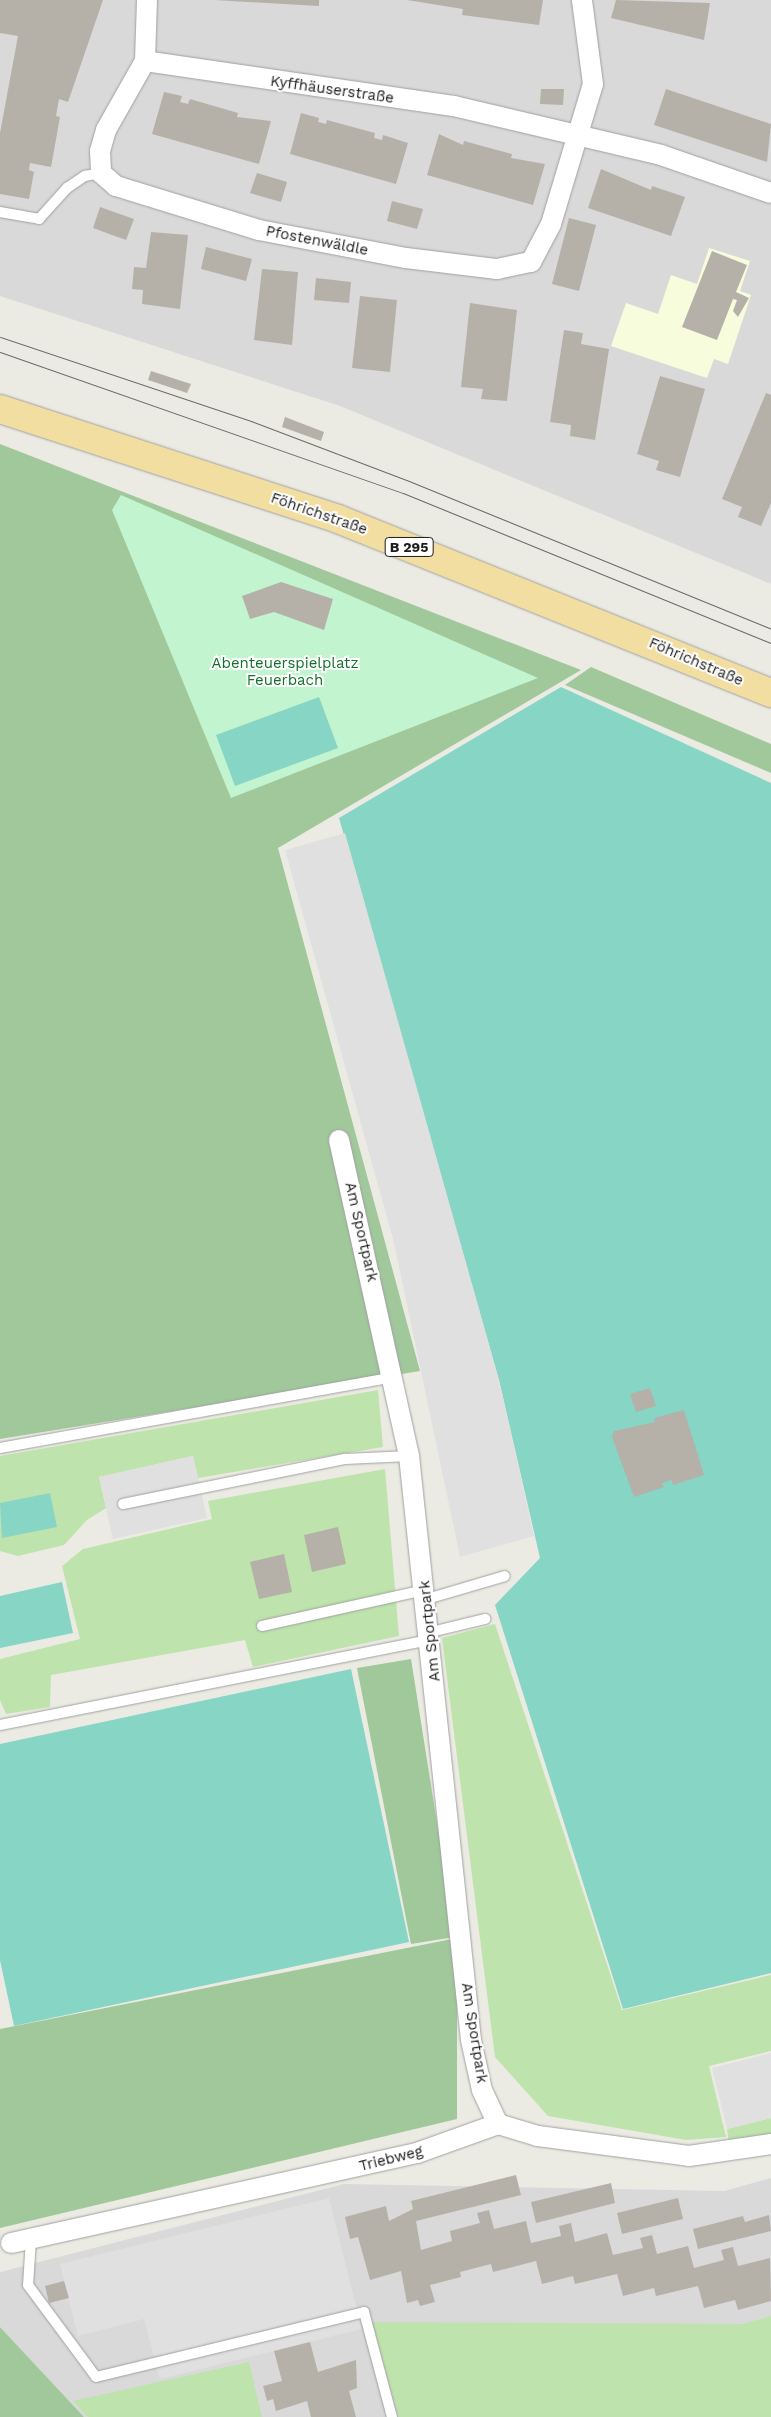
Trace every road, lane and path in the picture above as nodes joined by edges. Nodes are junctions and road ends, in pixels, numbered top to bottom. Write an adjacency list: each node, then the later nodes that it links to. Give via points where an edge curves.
1 (147, 0): 3 (street)
2 (582, 0): 4 (street, via 593,84)
3 (145, 61): 4 (street, Kyffhäuserstraße, via 454,106); 5 (street, via 106,130 100,151)
4 (578, 137): 5 (street, Pfostenwäldle, via 551,224 531,262 497,269 406,258 259,230 132,193); 6 (street, Kyffhäuserstraße, via 661,155)
5 (101, 173): 7 (lane, via 84,176 67,188 39,219)
6 (771, 193)
7 (0, 212)
8 (0, 409): 9 (main road, Föhrichstraße / B 295, via 347,523)
9 (771, 693)
10 (340, 1140): 11 (street, Am Sportpark)
11 (394, 1377): 12 (lane); 13 (street, Am Sportpark)
12 (0, 1448)
13 (410, 1456): 14 (lane, via 345,1459); 16 (street, Am Sportpark)
14 (123, 1504)
15 (505, 1576): 16 (lane)
16 (427, 1594): 18 (lane); 19 (street, Am Sportpark)
17 (485, 1619): 19 (lane)
18 (262, 1626)
19 (431, 1636): 20 (lane); 21 (street, Am Sportpark, via 471,2040 482,2090)
20 (0, 1725)
21 (498, 2124): 22 (street, via 538,2136 689,2156); 23 (street, Triebweg, via 417,2153)
22 (771, 2144)
23 (31, 2239): 24 (street, Triebweg); 25 (lane, via 28,2285 96,2377 364,2312)
24 (11, 2243)
25 (392, 2417)

